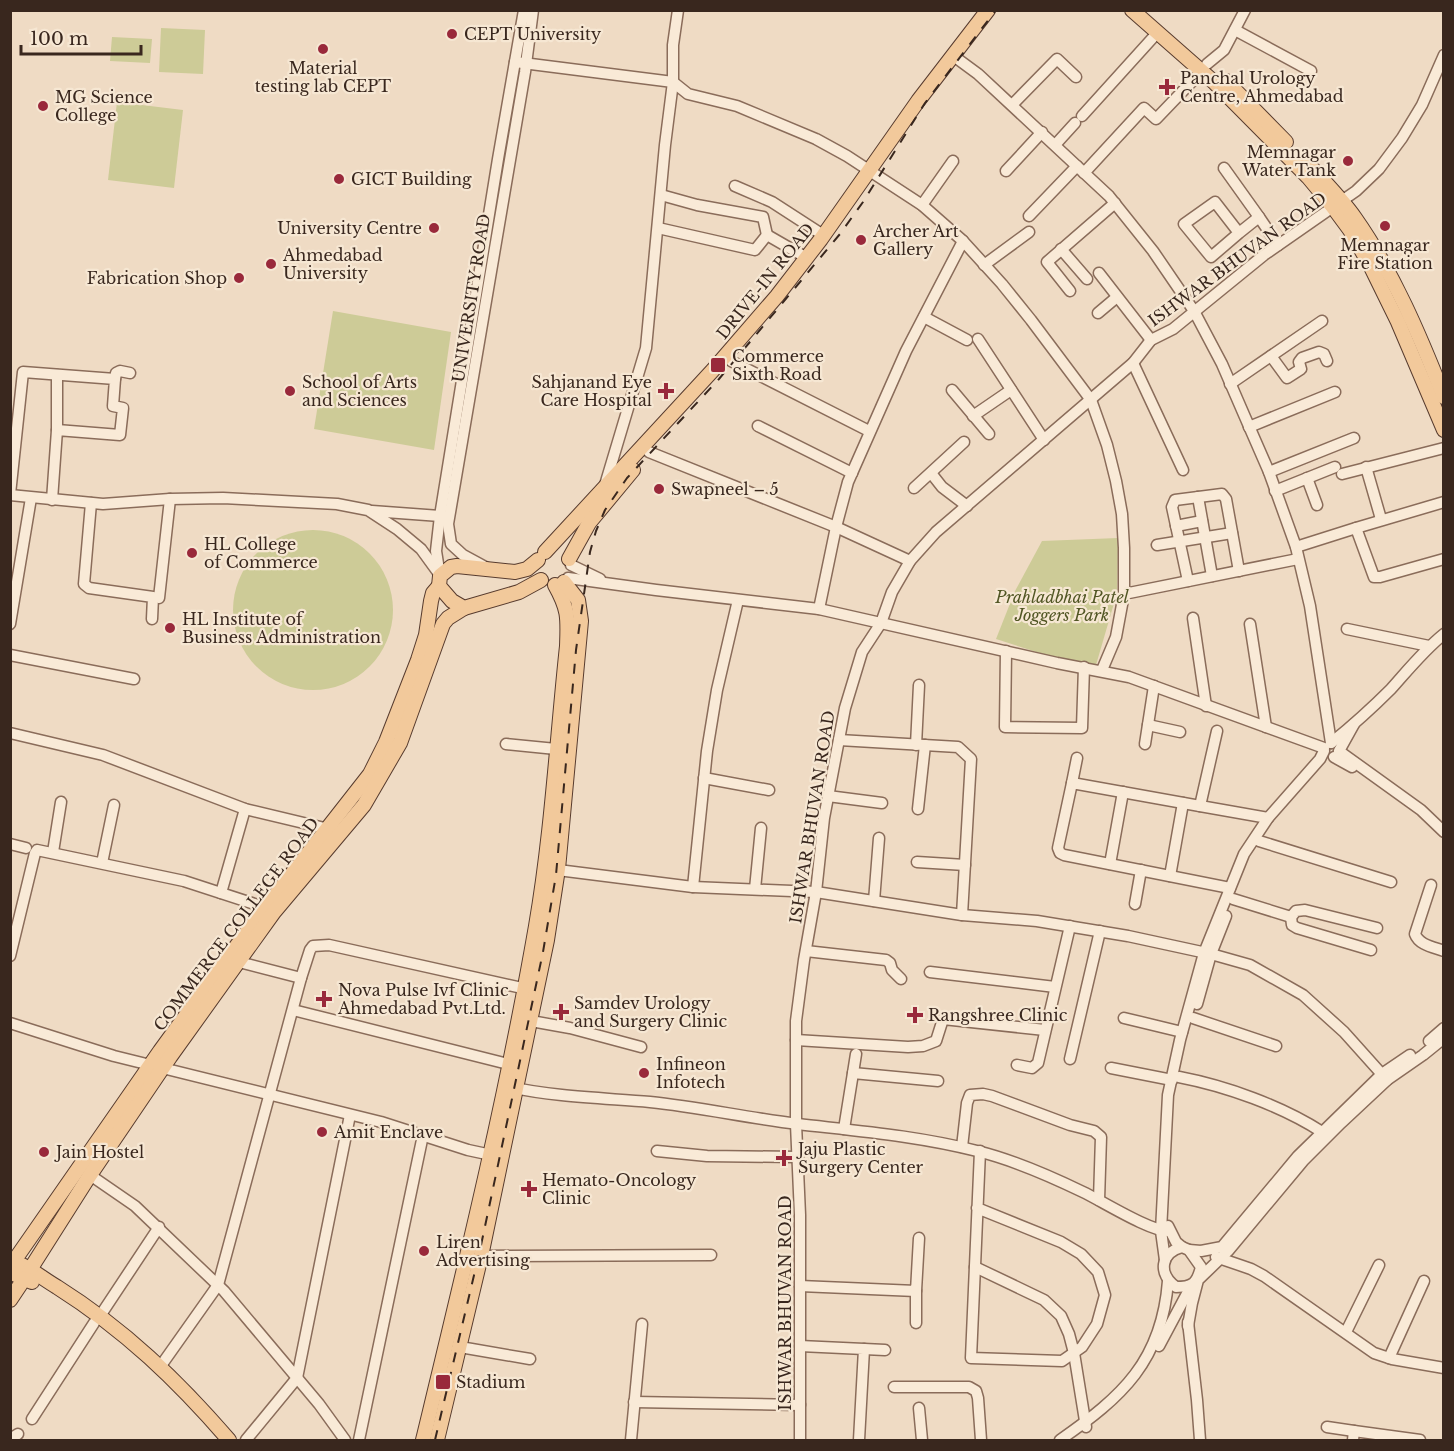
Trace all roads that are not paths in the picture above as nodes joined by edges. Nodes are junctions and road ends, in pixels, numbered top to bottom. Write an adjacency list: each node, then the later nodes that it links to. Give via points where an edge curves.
1 (524, 10): 13 (street, UNIVERSITY ROAD)
2 (533, 10): 13 (street, UNIVERSITY ROAD)
3 (678, 10): 17 (street)
4 (988, 10): 25 (main road, DRIVE-IN ROAD, via 918,101)
5 (997, 10): 12 (main road, DRIVE-IN ROAD)
6 (1132, 10): 10 (main road)
7 (1145, 10): 14 (main road)
8 (1245, 10): 9 (street)
9 (1235, 30): 14 (street, via 1224,50); 15 (street)
10 (1158, 32): 14 (main road); 20 (street)
11 (1443, 55): 29 (street, ISHWAR BHUVAN ROAD, via 1422,105 1402,138 1379,169)
12 (959, 60): 18 (street); 25 (main road, DRIVE-IN ROAD)
13 (521, 63): 17 (street); 97 (street, UNIVERSITY ROAD); 112 (street, UNIVERSITY ROAD, via 448,524 451,544)
14 (1205, 67): 23 (street, via 1156,119 1144,108); 29 (main road)
15 (1311, 71)
16 (1076, 77): 18 (street, via 1057,59)
17 (673, 82): 25 (street, via 688,94 737,106 816,139); 27 (street)
18 (1012, 105): 19 (street)
19 (1042, 132): 20 (street); 24 (street)
20 (1055, 145): 23 (street)
21 (953, 161): 30 (street)
22 (1224, 168): 32 (street)
23 (1081, 170): 28 (street); 31 (street)
24 (1006, 171)
25 (873, 173): 30 (street); 37 (main road, DRIVE-IN ROAD); 53 (main road, DRIVE-IN ROAD, via 783,300)
26 (735, 186): 37 (street, via 772,202)
27 (661, 195): 33 (street); 36 (street, via 763,217)
28 (1115, 203): 40 (street); 47 (street)
29 (1337, 204): 39 (street, ISHWAR BHUVAN ROAD); 56 (main road, via 1375,249); 70 (main road, via 1398,322)
30 (922, 205): 38 (street)
31 (1029, 216)
32 (1259, 217): 35 (street); 39 (street)
33 (658, 228): 36 (street, via 755,250); 85 (street, via 646,348)
34 (1029, 232): 42 (street)
35 (1239, 233): 35 (street, via 1210,257 1184,224 1215,202)
36 (767, 235): 41 (street)
37 (824, 236): 41 (main road, DRIVE-IN ROAD)
38 (963, 241): 42 (street); 49 (street)
39 (1278, 245): 47 (street, ISHWAR BHUVAN ROAD)
40 (1061, 249): 44 (street); 45 (street, via 1047,262)
41 (807, 258): 85 (main road, DRIVE-IN ROAD, via 714,370)
42 (984, 265): 65 (street, via 1032,320)
43 (1100, 273): 46 (street)
44 (1087, 279)
45 (1070, 291)
46 (1117, 297): 48 (street); 51 (street)
47 (1194, 311): 51 (street, ISHWAR BHUVAN ROAD, via 1173,329); 60 (street)
48 (1098, 313)
49 (924, 317): 62 (street, via 973,340); 71 (street)
50 (1322, 321): 52 (street)
51 (1151, 340): 55 (street, ISHWAR BHUVAN ROAD)
52 (1271, 356): 54 (street, via 1287,378 1301,369 1302,358 1319,352); 60 (street)
53 (731, 361): 71 (street); 77 (main road, DRIVE-IN ROAD)
54 (1327, 361)
55 (1133, 363): 65 (street, ISHWAR BHUVAN ROAD); 79 (street)
56 (1438, 371): 64 (main road)
57 (130, 373): 59 (street, via 120,371)
58 (57, 375): 59 (street); 69 (street); 87 (street, via 24,372)
59 (116, 379): 69 (street, via 113,406 127,408 120,435)
60 (1230, 384): 68 (street)
61 (952, 390): 66 (street)
62 (1011, 390): 66 (street); 74 (street)
63 (1335, 392): 68 (street)
64 (1443, 397)
65 (1091, 400): 74 (street, ISHWAR BHUVAN ROAD); 119 (street, via 1107,445 1122,514)
66 (973, 416): 72 (street)
67 (758, 426): 81 (street)
68 (1249, 427): 80 (street)
69 (57, 430): 91 (street)
70 (1443, 430)
71 (869, 431): 81 (street)
72 (989, 435)
73 (1354, 438): 80 (street)
74 (1044, 440): 95 (street, ISHWAR BHUVAN ROAD)
75 (964, 442): 82 (street)
76 (1443, 448): 78 (street)
77 (649, 452): 101 (street); 114 (main road, DRIVE-IN ROAD, via 589,523)
78 (1366, 467): 83 (street); 98 (street)
79 (1183, 470)
80 (1269, 472): 86 (street)
81 (852, 473): 101 (street)
82 (931, 473): 84 (street); 95 (street)
83 (1307, 478): 86 (street); 94 (street)
84 (914, 488)
85 (603, 490): 108 (main road, DRIVE-IN ROAD)
86 (1275, 491): 107 (street)
87 (10, 494): 89 (street)
88 (1198, 497): 99 (street); 100 (street, via 1176,500 1172,507); 103 (street, via 1222,494)
89 (31, 498): 91 (street); 127 (street)
90 (170, 498): 93 (street); 96 (street, via 292,501); 120 (street)
91 (52, 500): 93 (street)
92 (1443, 502): 98 (street)
93 (91, 503): 125 (street, via 84,584 89,588 153,597)
94 (1317, 505)
95 (967, 506): 111 (street, ISHWAR BHUVAN ROAD)
96 (368, 510): 97 (street); 117 (street, via 410,539 428,557)
97 (440, 516): 117 (street, UNIVERSITY ROAD, via 436,551)
98 (1382, 519): 102 (street)
99 (1202, 520): 100 (street); 104 (street)
100 (1176, 526): 105 (street)
101 (836, 527): 111 (street); 123 (street)
102 (1356, 528): 107 (street); 110 (street, via 1374,577)
103 (1232, 533): 104 (street); 113 (street)
104 (1204, 537): 105 (street); 115 (street)
105 (1179, 541): 106 (street); 118 (street)
106 (1157, 545)
107 (1296, 547): 109 (street)
108 (541, 556): 112 (main road, via 521,571); 114 (main road, via 561,552); 116 (main road, via 536,570)
109 (1298, 559): 113 (street); 150 (street, via 1310,606)
110 (1443, 559)
111 (910, 561): 126 (street, ISHWAR BHUVAN ROAD, via 892,592)
112 (490, 569): 117 (main road, via 451,567)
113 (1239, 571): 115 (street)
114 (565, 574): 116 (main road, via 547,584); 121 (street, via 611,584); 149 (main road, via 568,619); 179 (main road, via 578,600 581,621)
115 (1212, 576): 118 (street)
116 (541, 580): 122 (main road, via 519,592)
117 (440, 581): 122 (main road, via 452,601); 166 (main road, COMMERCE COLLEGE ROAD, via 433,593 418,660 386,742 370,774)
118 (1188, 581): 119 (street)
119 (1124, 594): 135 (street, via 1116,637)
120 (159, 598)
121 (738, 600): 123 (street); 152 (street, via 717,690)
122 (464, 608): 167 (main road, COMMERCE COLLEGE ROAD, via 443,624 400,743)
123 (819, 609): 126 (street)
124 (1193, 618): 139 (street)
125 (152, 619)
126 (881, 623): 132 (street); 145 (street, ISHWAR BHUVAN ROAD, via 862,652)
127 (10, 624)
128 (1250, 624): 141 (street)
129 (1443, 626): 131 (street)
130 (1347, 628): 131 (street)
131 (1436, 640): 150 (street)
132 (1006, 651): 134 (street); 134 (street, via 1005,727 1082,728)
133 (10, 655): 136 (street)
134 (1083, 667): 135 (street)
135 (1102, 670): 138 (street)
136 (134, 679)
137 (919, 685): 148 (street)
138 (1154, 686): 139 (street); 140 (street)
139 (1206, 706): 141 (street)
140 (1148, 725): 143 (street); 147 (street)
141 (1266, 727): 150 (street)
142 (1217, 731): 161 (street)
143 (1180, 732)
144 (10, 733): 162 (street, via 103,755)
145 (839, 740): 148 (street); 156 (street, ISHWAR BHUVAN ROAD)
146 (506, 744): 149 (street)
147 (1145, 744)
148 (921, 745): 163 (street); 178 (street, via 958,747 971,759)
149 (556, 749): 179 (main road)
150 (1330, 751): 164 (street); 168 (street, via 1421,810); 170 (street, via 1399,799); 171 (street)
151 (1077, 758): 153 (street)
152 (704, 778): 154 (street); 184 (street)
153 (1072, 783): 155 (street); 177 (street, via 1060,853)
154 (769, 790)
155 (1123, 792): 159 (street); 177 (street)
156 (828, 796): 158 (street); 187 (street, ISHWAR BHUVAN ROAD)
157 (61, 802): 174 (street)
158 (882, 803)
159 (1183, 803): 161 (street); 181 (street)
160 (114, 805): 176 (street)
161 (1200, 806): 164 (street)
162 (245, 809): 166 (street); 188 (street)
163 (918, 809)
164 (1268, 818): 185 (street, via 1244,854)
165 (761, 828): 186 (street)
166 (328, 830): 167 (street); 192 (main road, COMMERCE COLLEGE ROAD)
167 (345, 830): 192 (main road, COMMERCE COLLEGE ROAD)
168 (1443, 832)
169 (879, 838): 190 (street)
170 (1443, 839)
171 (1259, 841): 182 (street); 189 (street)
172 (10, 844): 173 (street)
173 (26, 848)
174 (53, 852): 176 (street); 204 (street, via 41,849 35,853)
175 (917, 862): 178 (street)
176 (102, 863): 188 (street)
177 (1110, 864): 180 (street)
178 (965, 865): 193 (street)
179 (551, 869): 184 (street); 210 (main road)
180 (1141, 870): 181 (street); 191 (street)
181 (1170, 876): 185 (street)
182 (1391, 882)
183 (1431, 885): 202 (street, via 1415,934 1421,943)
184 (693, 887): 186 (street)
185 (1230, 888): 203 (street)
186 (755, 890): 187 (street)
187 (816, 892): 190 (street); 201 (street, ISHWAR BHUVAN ROAD)
188 (221, 893): 192 (street)
189 (1233, 899): 194 (street); 203 (street)
190 (874, 901): 193 (street)
191 (1135, 904)
192 (270, 910): 205 (main road, COMMERCE COLLEGE ROAD); 227 (main road, COMMERCE COLLEGE ROAD)
193 (962, 915): 196 (street)
194 (1291, 917): 197 (street, via 1296,911 1305,910); 200 (street, via 1297,928)
195 (1131, 923): 199 (street)
196 (1070, 926): 198 (street); 209 (street)
197 (1377, 928)
198 (1100, 931): 199 (street); 224 (street)
199 (1128, 936): 203 (street)
200 (1371, 950)
201 (806, 951): 208 (street, via 885,960); 220 (street, ISHWAR BHUVAN ROAD)
202 (1443, 951)
203 (1207, 954): 213 (street); 218 (street); 230 (street, via 1250,965 1303,995 1344,1032)
204 (10, 956)
205 (239, 962): 207 (street); 227 (main road, COMMERCE COLLEGE ROAD)
206 (930, 972): 209 (street)
207 (301, 978): 210 (street, via 313,945 322,944); 211 (street)
208 (901, 979)
209 (1055, 987): 217 (street)
210 (530, 990): 214 (main road); 225 (main road)
211 (293, 1010): 225 (street); 234 (street)
212 (1124, 1018): 218 (street)
213 (1193, 1018): 221 (street); 231 (street)
214 (531, 1021): 222 (street); 233 (main road)
215 (10, 1023): 227 (street)
216 (1443, 1028): 230 (street)
217 (1045, 1030): 220 (street, via 944,1019 936,1041 923,1046); 226 (street, via 1038,1064 1032,1068)
218 (1182, 1032): 231 (street)
219 (1443, 1038): 230 (street, via 1423,1055)
220 (796, 1040): 236 (street, ISHWAR BHUVAN ROAD)
221 (1276, 1046)
222 (641, 1047)
223 (856, 1054): 229 (street)
224 (1070, 1059)
225 (508, 1064): 233 (main road)
226 (1017, 1065)
227 (157, 1066): 234 (street); 245 (main road, COMMERCE COLLEGE ROAD); 257 (main road, COMMERCE COLLEGE ROAD)
228 (1111, 1068): 231 (street)
229 (853, 1073): 232 (street); 237 (street)
230 (1384, 1077): 238 (street); 255 (street, via 1303,1161)
231 (1175, 1078): 238 (street, via 1196,1080 1268,1105); 249 (street, via 1168,1095)
232 (938, 1081)
233 (510, 1087): 236 (street, via 652,1102); 243 (main road)
234 (270, 1095): 235 (street); 265 (street)
235 (350, 1115): 239 (street); 283 (street)
236 (796, 1124): 237 (street); 244 (street, ISHWAR BHUVAN ROAD)
237 (844, 1129): 240 (street)
238 (1322, 1132): 252 (street, via 1222,1247)
239 (423, 1135): 243 (street); 297 (street)
240 (962, 1147): 242 (street); 246 (street, via 967,1103 970,1095 976,1094 1094,1131 1101,1137)
241 (657, 1151): 244 (street)
242 (980, 1151): 246 (street); 247 (street)
243 (495, 1156): 254 (main road); 284 (main road)
244 (798, 1157): 266 (street, ISHWAR BHUVAN ROAD)
245 (90, 1175): 248 (street); 261 (main road, COMMERCE COLLEGE ROAD)
246 (1099, 1200): 249 (street, via 1146,1226)
247 (977, 1208): 259 (street); 277 (street, via 1061,1242 1081,1254 1098,1272 1106,1295 1097,1324)
248 (159, 1227): 265 (street); 269 (street)
249 (1165, 1231): 251 (street); 256 (street)
250 (920, 1238): 267 (street)
251 (1185, 1248): 252 (street); 256 (street, via 1172,1250); 264 (street, via 1201,1267)
252 (1201, 1251): 255 (street)
253 (711, 1255): 254 (street)
254 (481, 1256): 274 (main road)
255 (1221, 1259): 260 (street); 272 (street, via 1264,1276)
256 (1165, 1260): 262 (street)
257 (11, 1265): 261 (main road)
258 (1379, 1265): 272 (street)
259 (975, 1267): 277 (street, via 1044,1300 1061,1316); 277 (street, via 971,1358 1062,1361)
260 (1212, 1268): 264 (street); 282 (street, via 1235,1269 1261,1280 1371,1358)
261 (27, 1274): 268 (main road, COMMERCE COLLEGE ROAD); 269 (main road)
262 (1168, 1281): 264 (street, via 1176,1287); 290 (street, via 1166,1303 1149,1354 1131,1381)
263 (1424, 1281): 278 (street)
264 (1195, 1283): 290 (street, via 1148,1366 1125,1395); 307 (street, via 1188,1326)
265 (218, 1285): 280 (street); 283 (street)
266 (800, 1286): 267 (street); 273 (street, ISHWAR BHUVAN ROAD)
267 (916, 1291): 270 (street)
268 (10, 1300)
269 (97, 1320): 280 (main road); 289 (street); 293 (main road, via 183,1400)
270 (915, 1323)
271 (642, 1324): 286 (street)
272 (1346, 1332): 278 (street, via 1374,1353)
273 (800, 1346): 275 (street); 287 (street, ISHWAR BHUVAN ROAD)
274 (460, 1347): 279 (street); 284 (main road)
275 (864, 1349): 276 (street); 302 (street)
276 (885, 1350)
277 (1074, 1353): 290 (street)
278 (1389, 1358): 281 (street)
279 (531, 1359)
280 (160, 1366): 294 (main road)
281 (1443, 1368)
282 (1443, 1373)
283 (297, 1378): 295 (street); 296 (street)
284 (444, 1383): 298 (main road); 299 (main road)
285 (894, 1387): 304 (street, via 969,1387 978,1398)
286 (634, 1402): 287 (street); 300 (street)
287 (800, 1405): 301 (street, ISHWAR BHUVAN ROAD)
288 (919, 1408): 303 (street)
289 (32, 1419)
290 (1085, 1425): 305 (street); 306 (street)
291 (1327, 1427): 292 (street)
292 (1353, 1436): 308 (street)
293 (218, 1440)
294 (229, 1440)
295 (246, 1440)
296 (345, 1440)
297 (359, 1440)
298 (423, 1440)
299 (437, 1440)
300 (631, 1440)
301 (800, 1440)
302 (859, 1440)
303 (922, 1440)
304 (981, 1440)
305 (1060, 1440)
306 (1069, 1440)
307 (1200, 1440)
308 (1420, 1440)

